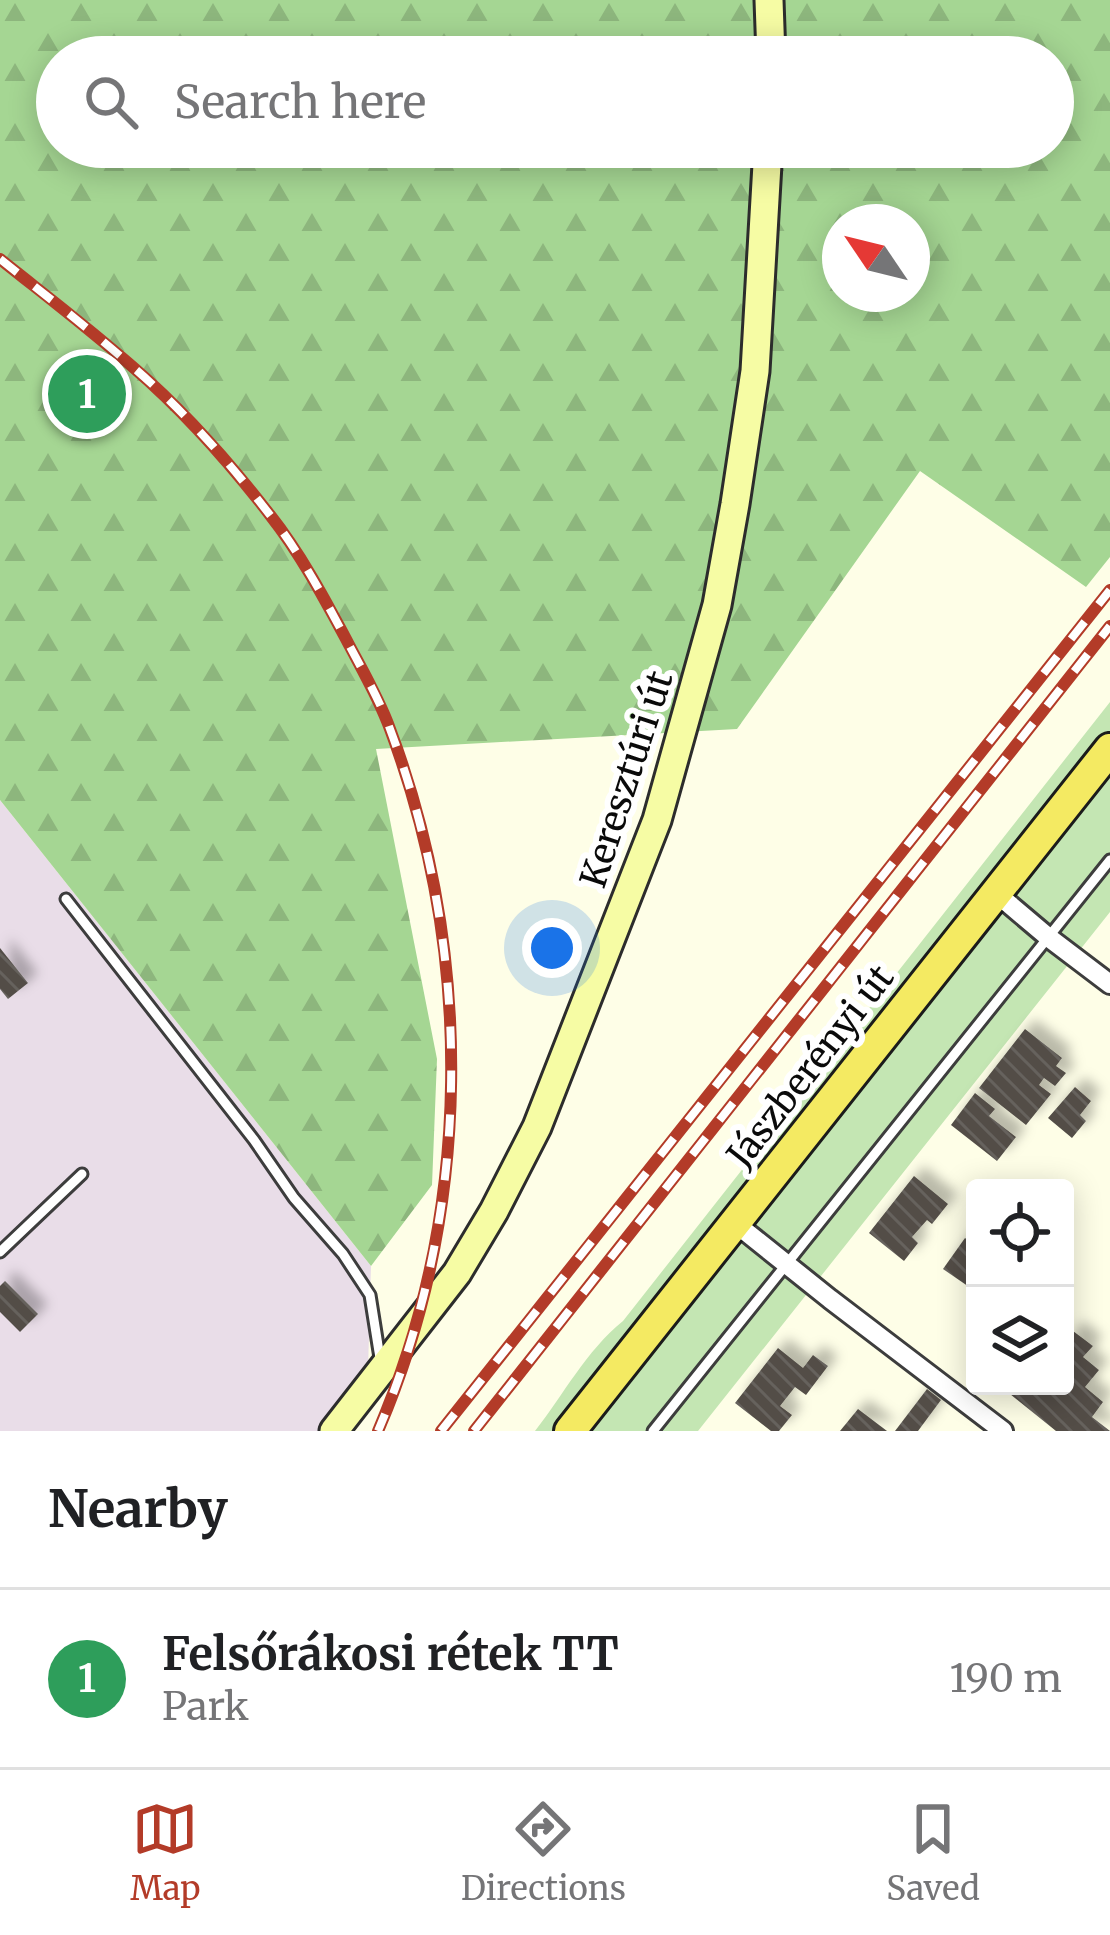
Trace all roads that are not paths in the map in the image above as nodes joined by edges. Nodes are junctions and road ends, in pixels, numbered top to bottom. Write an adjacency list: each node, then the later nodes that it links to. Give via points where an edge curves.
1 (769, 0): 2 (main road)
2 (770, 36)
3 (767, 168): 14 (main road, Keresztúri út, via 755,371 736,505 657,820 526,1148 457,1273)
4 (1110, 749): 6 (main road, Jászberényi út)
5 (1110, 860): 8 (lane)
6 (996, 892): 8 (street); 11 (main road, Jászberényi út)
7 (66, 899): 14 (lane, via 343,1254 370,1295)
8 (1048, 937): 9 (street); 13 (lane)
9 (1110, 984)
10 (82, 1174): 12 (lane)
11 (735, 1222): 13 (street); 16 (main road, Jászberényi út)
12 (0, 1252)
13 (785, 1263): 17 (lane); 18 (street)
14 (382, 1369): 15 (main road, Keresztúri út)
15 (334, 1431)
16 (570, 1431)
17 (653, 1431)
18 (1003, 1431)

